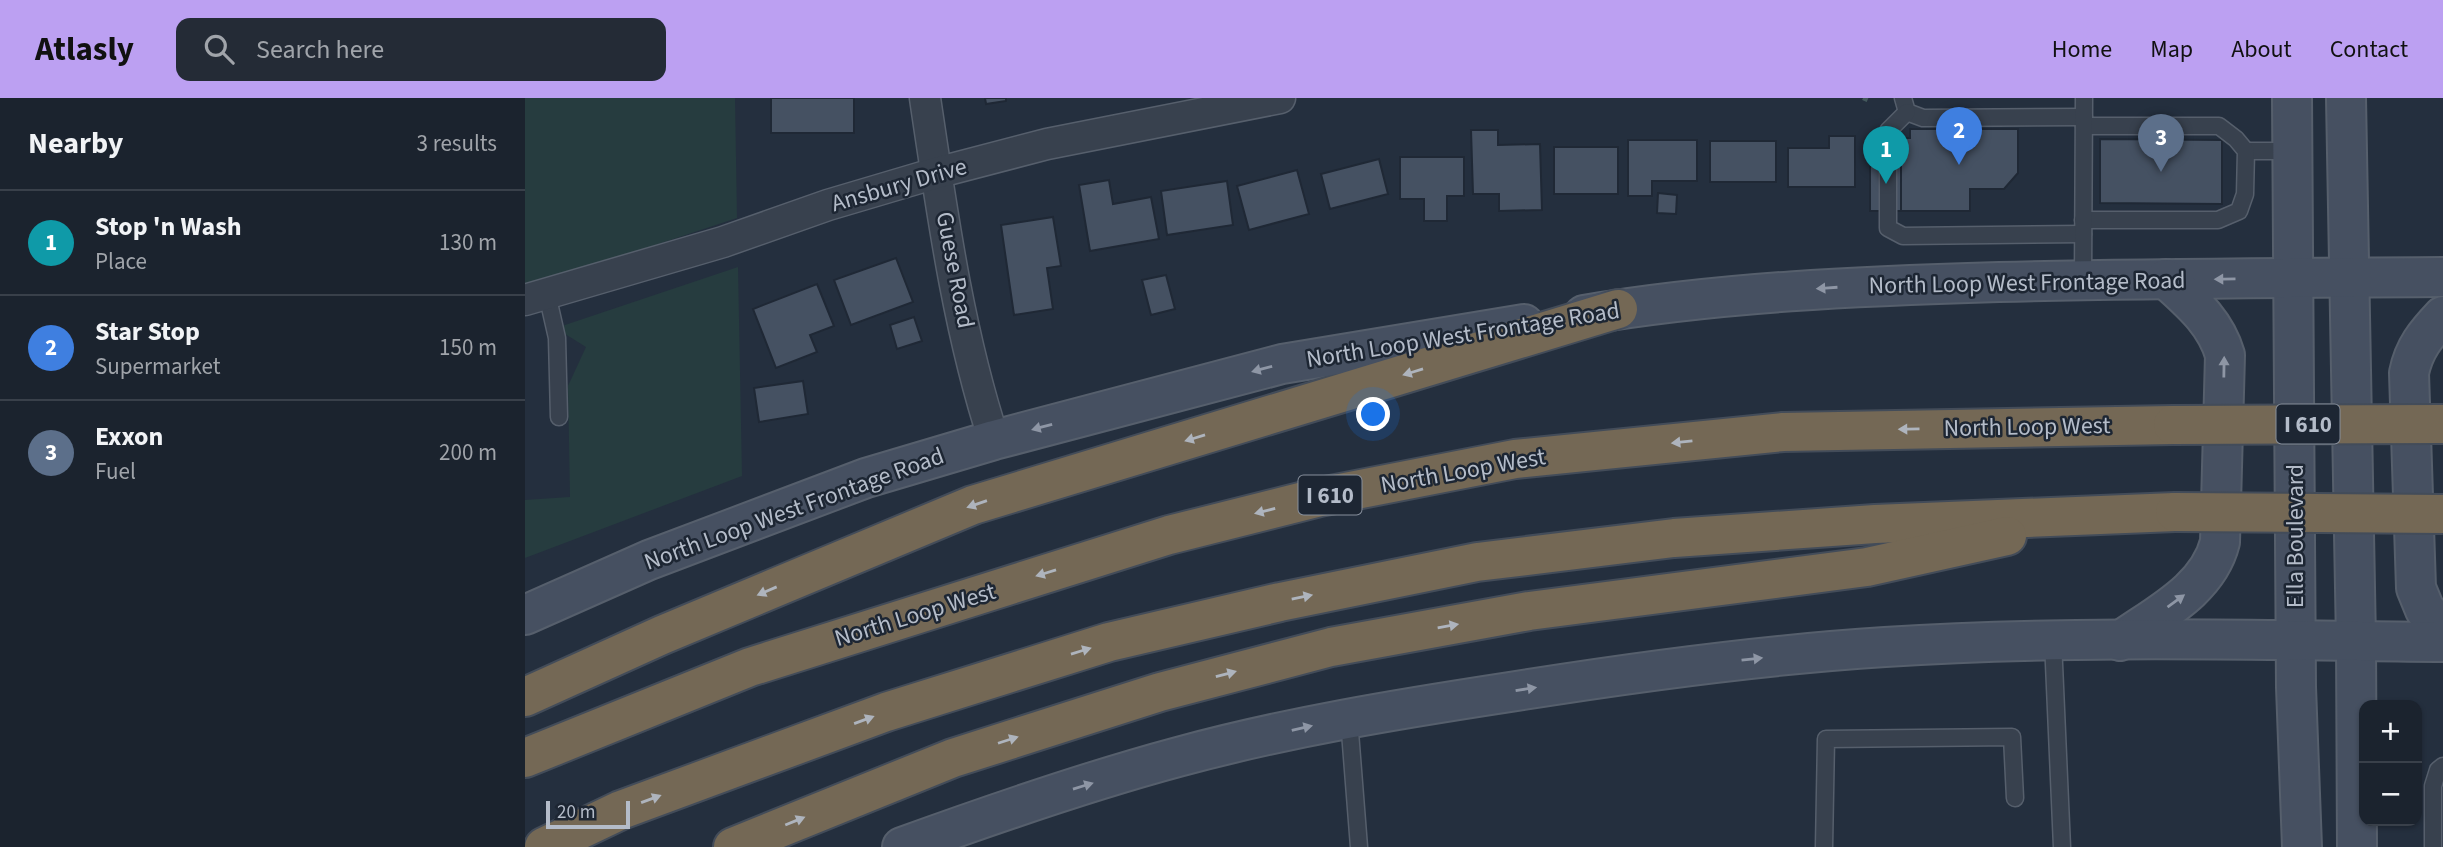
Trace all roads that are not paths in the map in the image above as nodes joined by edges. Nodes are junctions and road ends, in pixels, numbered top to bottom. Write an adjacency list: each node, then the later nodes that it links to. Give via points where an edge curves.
1 (925, 98): 10 (street, Guese Road)
2 (1280, 98): 10 (street, Ansbury Drive, via 1047,145)
3 (2084, 98): 7 (lane)
4 (2292, 98): 8 (main road, Ella Boulevard)
5 (2346, 98): 14 (main road)
6 (1905, 105): 7 (lane, via 1923,118); 11 (lane, via 1888,131 1888,228 1903,236)
7 (2084, 121): 9 (lane, via 2219,126); 11 (lane)
8 (2293, 150): 9 (lane); 13 (main road, Ella Boulevard)
9 (2246, 151): 11 (lane, via 2245,194 2239,211 2218,220)
10 (936, 173): 17 (street, Ansbury Drive); 22 (street, Guese Road, via 956,283)
11 (2083, 228): 16 (lane)
12 (2443, 277): 14 (main road, North Loop West Frontage Road)
13 (2294, 278): 14 (main road, North Loop West Frontage Road); 15 (main road, North Loop West Frontage Road, one-way to 15); 29 (main road, Ella Boulevard)
14 (2349, 278): 30 (main road)
15 (2166, 279): 16 (main road, North Loop West Frontage Road); 28 (main road, one-way to 15, via 2197,584 2216,558 2220,542 2224,355 2220,340 2199,309)
16 (2083, 280): 18 (main road, North Loop West Frontage Road, one-way to 18, via 1855,286)
17 (536, 297): 20 (lane, via 557,338)
18 (1618, 309): 22 (main road, North Loop West Frontage Road, one-way to 22, via 1282,364); 32 (highway, one-way to 32, via 973,505)
19 (2443, 316): 26 (main road, via 2420,341 2409,373 2416,588 2425,610)
20 (559, 417)
21 (2443, 424): 34 (highway, North Loop West / I 610, one-way to 34, bridge, via 1783,432 1515,459 1320,497 1169,535 750,667)
22 (994, 440): 25 (main road, North Loop West Frontage Road, via 866,478 649,560)
23 (2443, 513): 24 (highway, bridge)
24 (2105, 514): 38 (highway, one-way to 24, via 621,810 885,712 1109,642 1280,602 1477,562 1674,538); 39 (highway, one-way to 24, via 953,758 1160,692 1331,647 1529,611 1867,567)
25 (525, 615)
26 (2443, 627)
27 (2053, 641): 28 (main road); 33 (main road, one-way to 27, via 1688,665 1885,647); 43 (lane)
28 (2120, 641): 29 (main road)
29 (2296, 641): 30 (main road); 44 (main road, Ella Boulevard)
30 (2356, 642): 31 (main road); 45 (main road)
31 (2443, 642)
32 (525, 697)
33 (1349, 717): 37 (main road, one-way to 33, via 985,817 1178,757); 41 (lane)
34 (525, 758)
35 (2443, 766): 46 (lane, via 2433,786)
36 (2015, 799): 42 (lane, via 2012,737 1826,739)
37 (950, 839): 40 (main road)
38 (544, 847)
39 (733, 847)
40 (902, 847)
41 (1359, 847)
42 (1824, 847)
43 (2062, 847)
44 (2302, 847)
45 (2357, 847)
46 (2433, 847)

